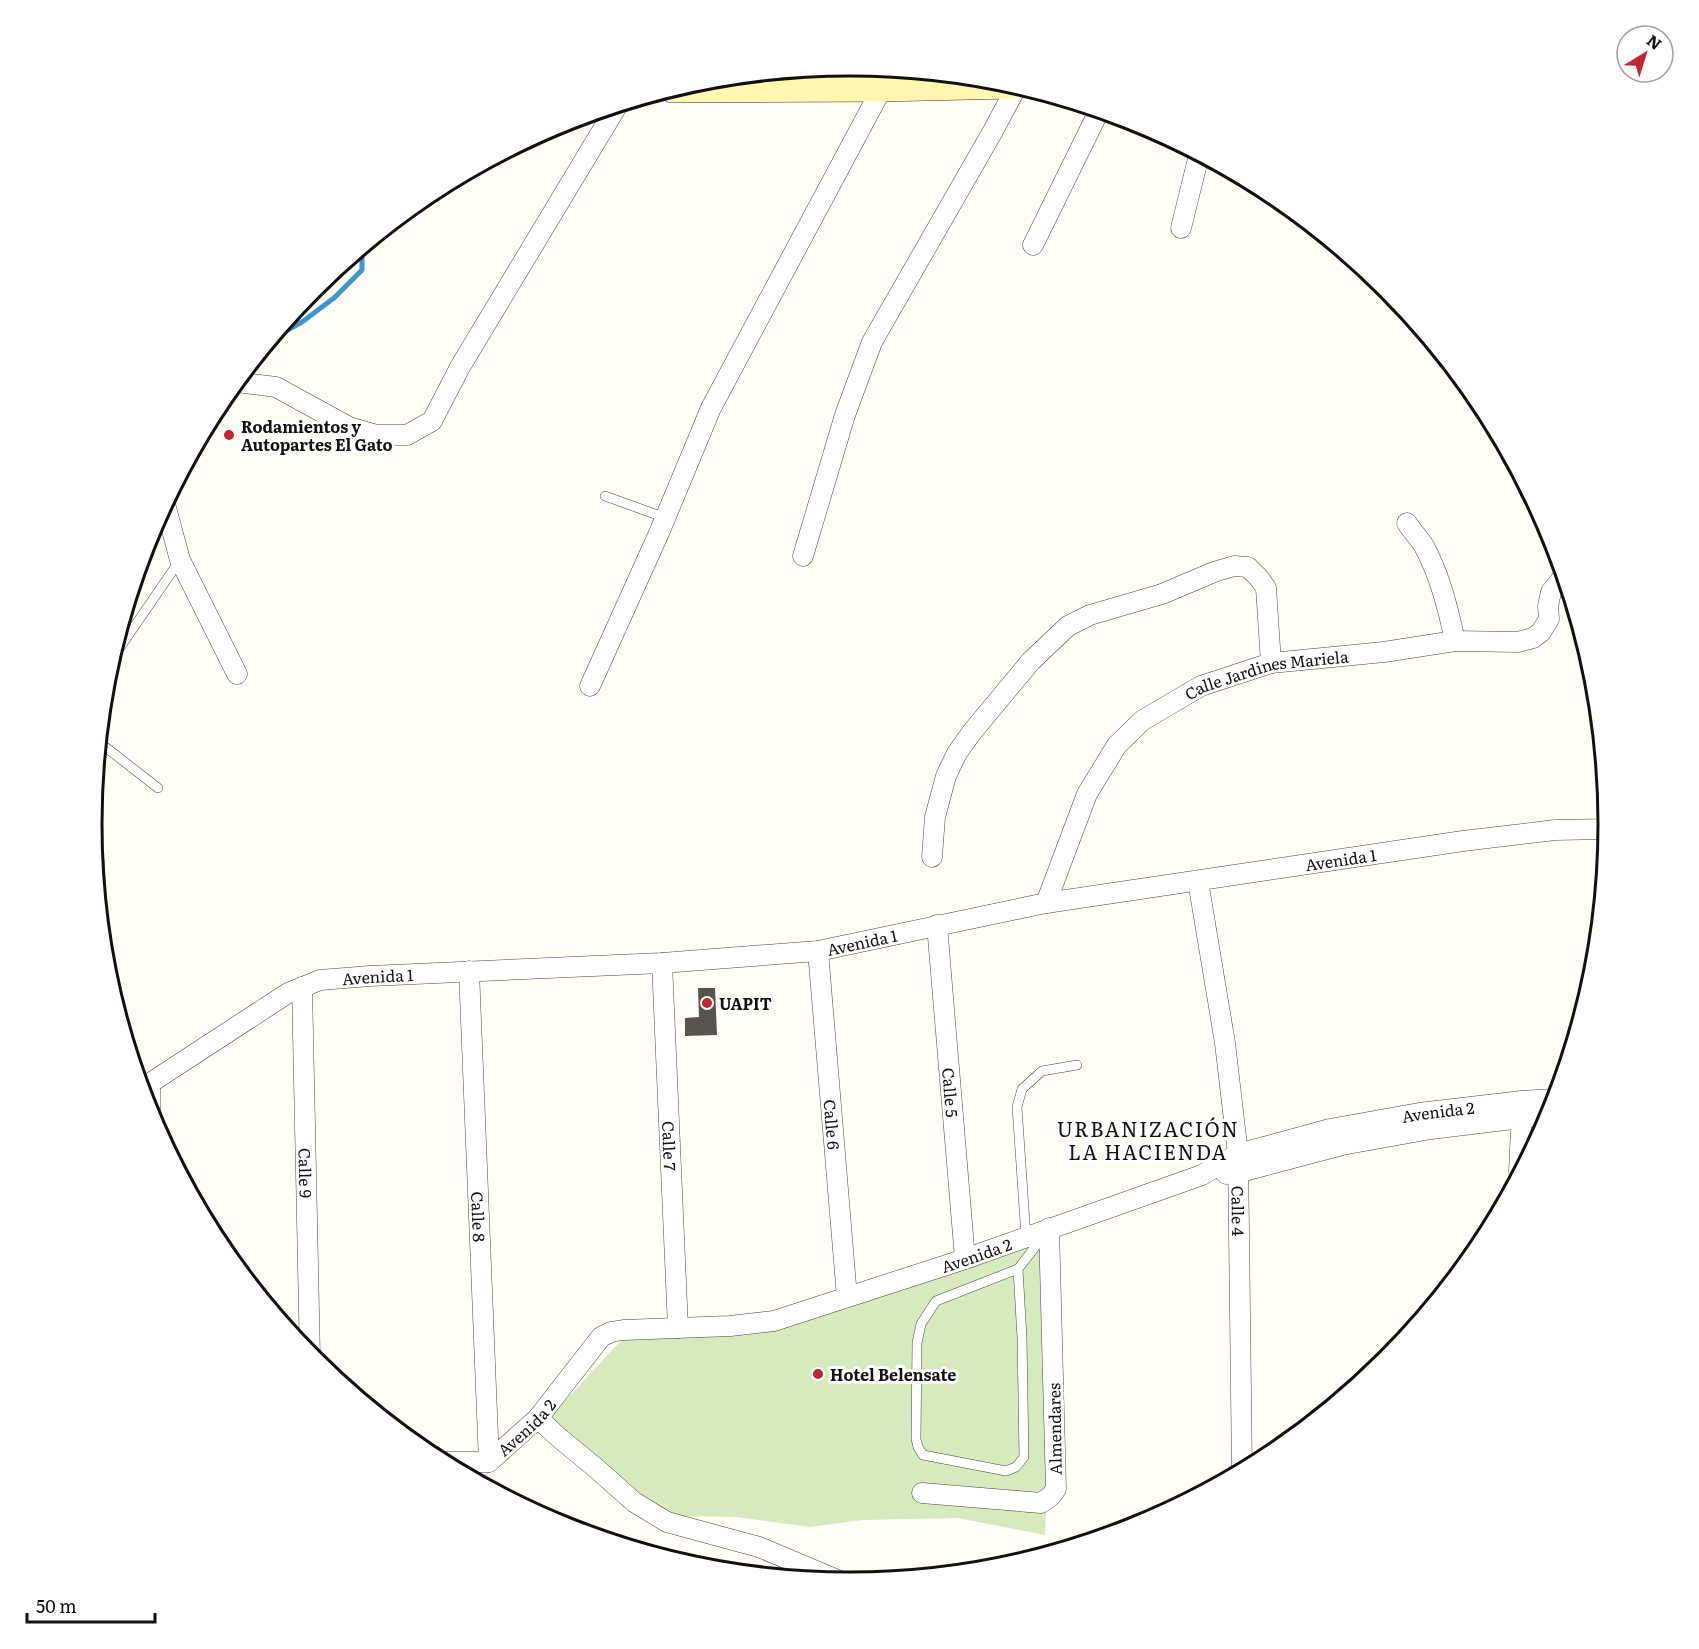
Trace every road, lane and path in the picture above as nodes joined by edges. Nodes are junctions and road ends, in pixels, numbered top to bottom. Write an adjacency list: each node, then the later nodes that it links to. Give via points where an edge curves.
1 (965, 86): 2 (main road)
2 (882, 88): 3 (main road); 13 (street, via 711,408)
3 (712, 90)
4 (1012, 95): 15 (street, via 872,342 845,415)
5 (611, 115): 10 (street, via 460,367 432,421 407,435 377,435 349,427 276,387)
6 (1096, 118): 9 (street)
7 (1197, 163): 8 (street)
8 (1181, 228)
9 (1033, 245)
10 (246, 383)
11 (604, 496): 13 (lane)
12 (168, 516): 16 (street)
13 (666, 518): 22 (street)
14 (1407, 523): 19 (street, via 1432,564)
15 (803, 556)
16 (180, 560): 18 (lane); 21 (street)
17 (1558, 583): 19 (street, Calle Jardines Mariela, via 1551,592 1549,619 1533,638 1518,642)
18 (125, 640)
19 (1455, 641): 20 (street, Calle Jardines Mariela)
20 (1271, 663): 26 (street, via 1266,588 1248,567 1234,566 1214,572 1068,626 1031,661 957,753 935,817); 28 (street, Calle Jardines Mariela, via 1201,686 1143,720 1117,745 1087,794)
21 (237, 674)
22 (590, 686)
23 (106, 747): 24 (lane)
24 (158, 788)
25 (1598, 829): 27 (street, Avenida 1, via 1474,839)
26 (932, 857)
27 (1198, 881): 28 (street, Avenida 1); 40 (street, Calle 4, via 1225,1043)
28 (1046, 903): 29 (street, Avenida 1)
29 (937, 925): 30 (street, Avenida 1); 43 (street, Calle 5)
30 (818, 951): 31 (street, Avenida 1); 45 (street, Calle 6)
31 (662, 963): 32 (street, Avenida 1); 46 (street, Calle 7)
32 (469, 971): 33 (street, Avenida 1, via 320,980); 51 (street, Calle 8)
33 (302, 987): 35 (street, Avenida 1); 47 (street, Calle 9)
34 (1077, 1065): 42 (lane, via 1042,1071 1022,1089 1017,1107)
35 (148, 1085)
36 (1544, 1102): 37 (street)
37 (1522, 1109): 38 (street); 39 (street); 40 (street, Avenida 2)
38 (1540, 1114)
39 (1520, 1155)
40 (1238, 1164): 41 (street, Avenida 2); 49 (street, Calle 4)
41 (1049, 1228): 42 (street, Avenida 2); 44 (lane); 52 (street, Almendares, via 1056,1489 1041,1503)
42 (1026, 1237): 43 (street, Avenida 2)
43 (965, 1259): 45 (street, Avenida 2)
44 (1018, 1269): 44 (lane, via 936,1301 921,1324 917,1343 916,1439 923,1455 1006,1471 1024,1457)
45 (847, 1297): 46 (street, Avenida 2, via 774,1321)
46 (678, 1328): 48 (street, Avenida 2, via 623,1330 602,1337)
47 (310, 1341)
48 (538, 1418): 51 (street, Avenida 2); 53 (street, via 634,1502 668,1522 759,1547)
49 (1242, 1460)
50 (459, 1462): 51 (street, Avenida 2)
51 (489, 1462)
52 (922, 1493)
53 (817, 1571)

